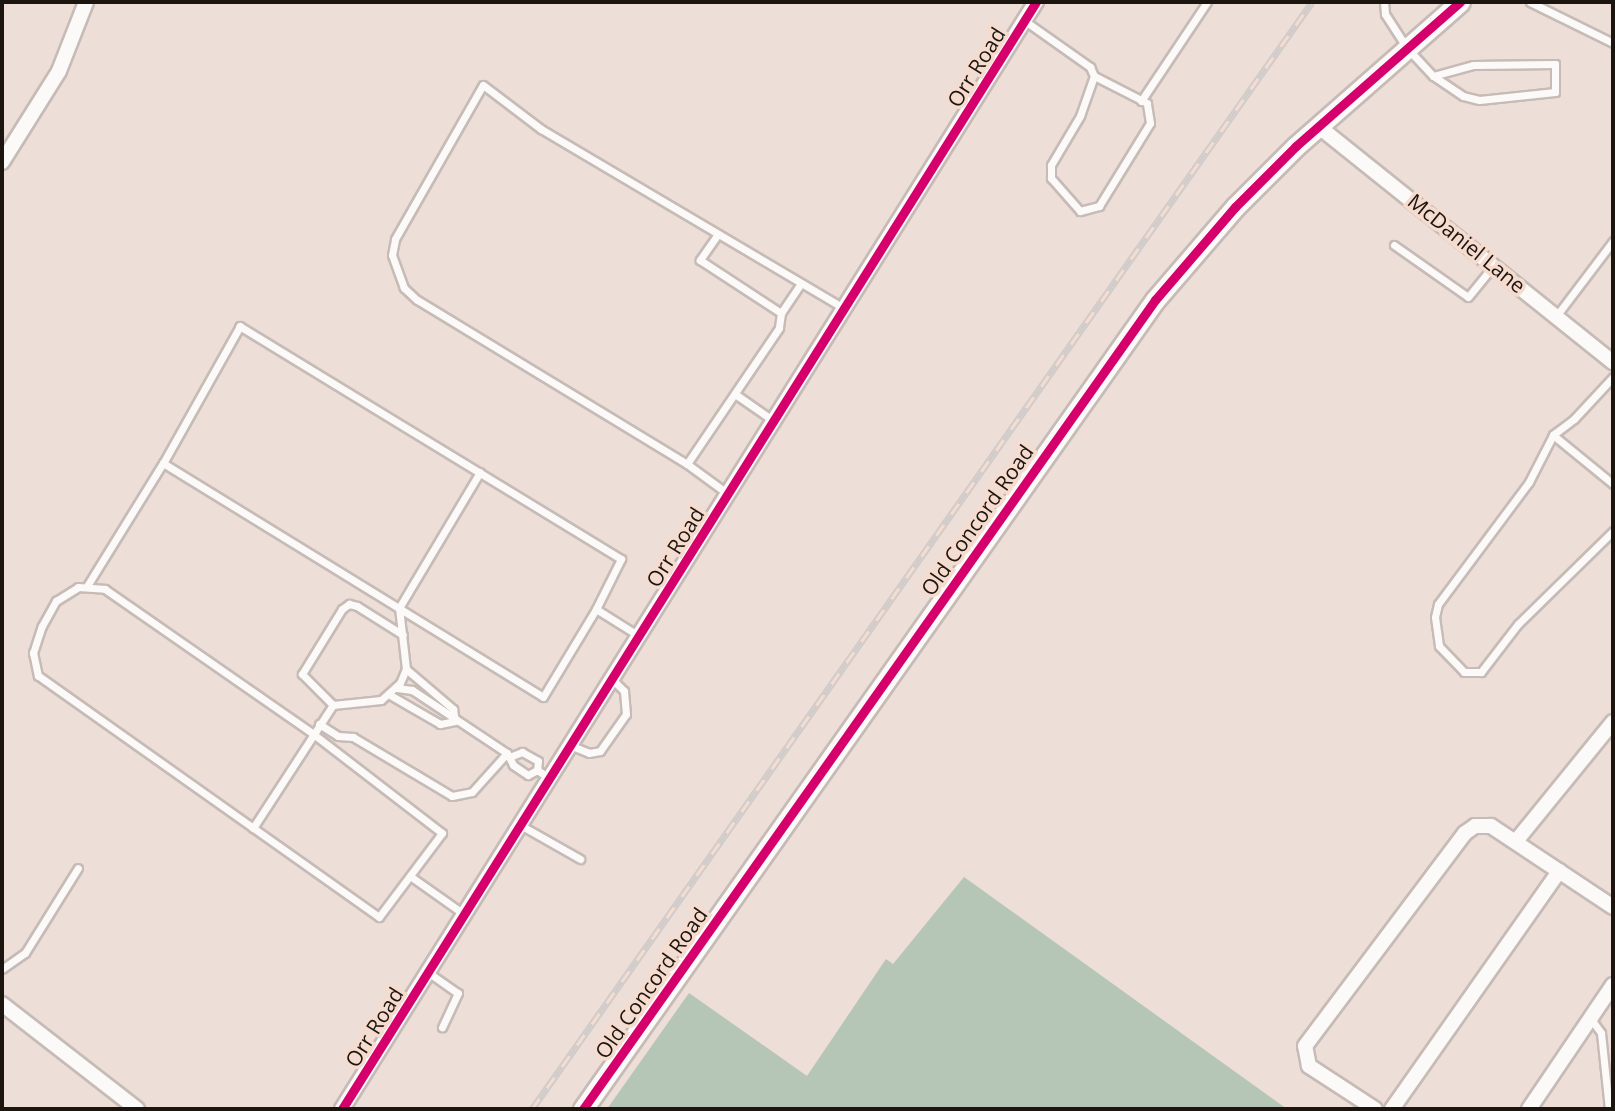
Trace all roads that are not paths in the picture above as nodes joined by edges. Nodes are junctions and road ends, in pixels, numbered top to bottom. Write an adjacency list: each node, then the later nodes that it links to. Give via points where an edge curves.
1 (86, 2): 14 (street, via 59,71)
2 (1036, 2): 7 (street, Orr Road)
3 (1207, 2): 12 (lane)
4 (1384, 2): 9 (lane, via 1384,14)
5 (1460, 2): 9 (street, Old Concord Road)
6 (1531, 2): 8 (lane)
7 (1025, 20): 10 (lane, via 1090,66); 20 (street, Orr Road)
8 (1613, 43)
9 (1406, 48): 11 (lane); 13 (street, Old Concord Road)
10 (1094, 76): 12 (lane); 12 (lane, via 1080,116 1051,165 1051,178 1080,211 1105,198 1150,123 1147,103)
11 (1433, 76): 11 (lane, via 1473,65 1555,64 1555,92 1479,100 1463,96)
12 (1141, 101)
13 (1318, 126): 18 (street, McDaniel Lane); 69 (street, Old Concord Road, via 1235,207 1155,300)
14 (2, 162)
15 (718, 234): 19 (lane); 21 (lane, via 700,260); 29 (lane, via 541,129 483,85 395,239 393,255 404,288 417,300)
16 (1613, 241): 22 (lane)
17 (1394, 245): 18 (lane, via 1468,297)
18 (1494, 264): 22 (street, McDaniel Lane)
19 (801, 283): 20 (lane); 21 (lane)
20 (846, 309): 26 (street, Orr Road)
21 (781, 313): 25 (lane, via 779,328)
22 (1556, 316): 23 (street, McDaniel Lane)
23 (1613, 362)
24 (1613, 377): 27 (lane)
25 (735, 394): 26 (lane); 29 (lane)
26 (775, 421): 32 (street, Orr Road)
27 (1553, 435): 31 (lane); 33 (lane, via 1529,482 1438,604 1434,617 1439,646 1464,672 1481,672 1518,624)
28 (163, 463): 30 (lane, via 240,326); 34 (lane); 35 (lane)
29 (687, 464): 32 (lane)
30 (480, 472): 35 (lane); 36 (lane, via 621,559)
31 (1613, 484)
32 (729, 494): 38 (street, Orr Road)
33 (1613, 531)
34 (87, 586): 47 (lane, via 106,589); 53 (lane, via 56,601 42,626 33,653 38,676)
35 (399, 608): 36 (lane, via 543,697); 37 (lane)
36 (596, 609): 38 (lane)
37 (403, 635): 39 (lane); 43 (lane, via 357,606 349,604 342,609 302,674)
38 (639, 636): 40 (street, Orr Road)
39 (406, 669): 41 (lane); 44 (lane, via 453,709)
40 (612, 679): 48 (street, Orr Road); 48 (lane, via 624,691 626,714 600,751 589,753)
41 (397, 688): 42 (lane); 44 (lane, via 412,690)
42 (390, 695): 43 (lane, via 381,701); 44 (lane, via 440,724)
43 (333, 705): 46 (lane)
44 (455, 721): 49 (lane)
45 (1613, 722): 54 (street)
46 (319, 724): 47 (lane); 49 (lane, via 338,736 353,737 452,796 472,792)
47 (312, 733): 53 (lane); 58 (lane, via 442,833)
48 (572, 746): 51 (street, Orr Road)
49 (509, 754): 50 (lane, via 522,752 537,761); 50 (lane, via 513,765 528,775)
50 (537, 770): 51 (lane)
51 (551, 779): 52 (street, Orr Road)
52 (522, 826): 55 (lane); 60 (street, Orr Road)
53 (253, 828): 58 (lane, via 379,918)
54 (1517, 840): 57 (street); 70 (street, via 1492,826 1475,826 1465,833 1308,1037 1304,1061)
55 (580, 859)
56 (78, 868): 61 (lane, via 24,953)
57 (1559, 871): 59 (street); 71 (street)
58 (410, 876): 60 (lane)
59 (1612, 902)
60 (466, 915): 62 (street, Orr Road)
61 (2, 969)
62 (429, 973): 66 (lane, via 458,993); 68 (street, Orr Road)
63 (1613, 985): 65 (street)
64 (2, 1004): 67 (street)
65 (1591, 1018): 72 (street); 73 (lane, via 1601,1033)
66 (442, 1027)
67 (137, 1109)
68 (342, 1109)
69 (583, 1109)
70 (1375, 1109)
71 (1392, 1109)
72 (1528, 1109)
73 (1609, 1109)

